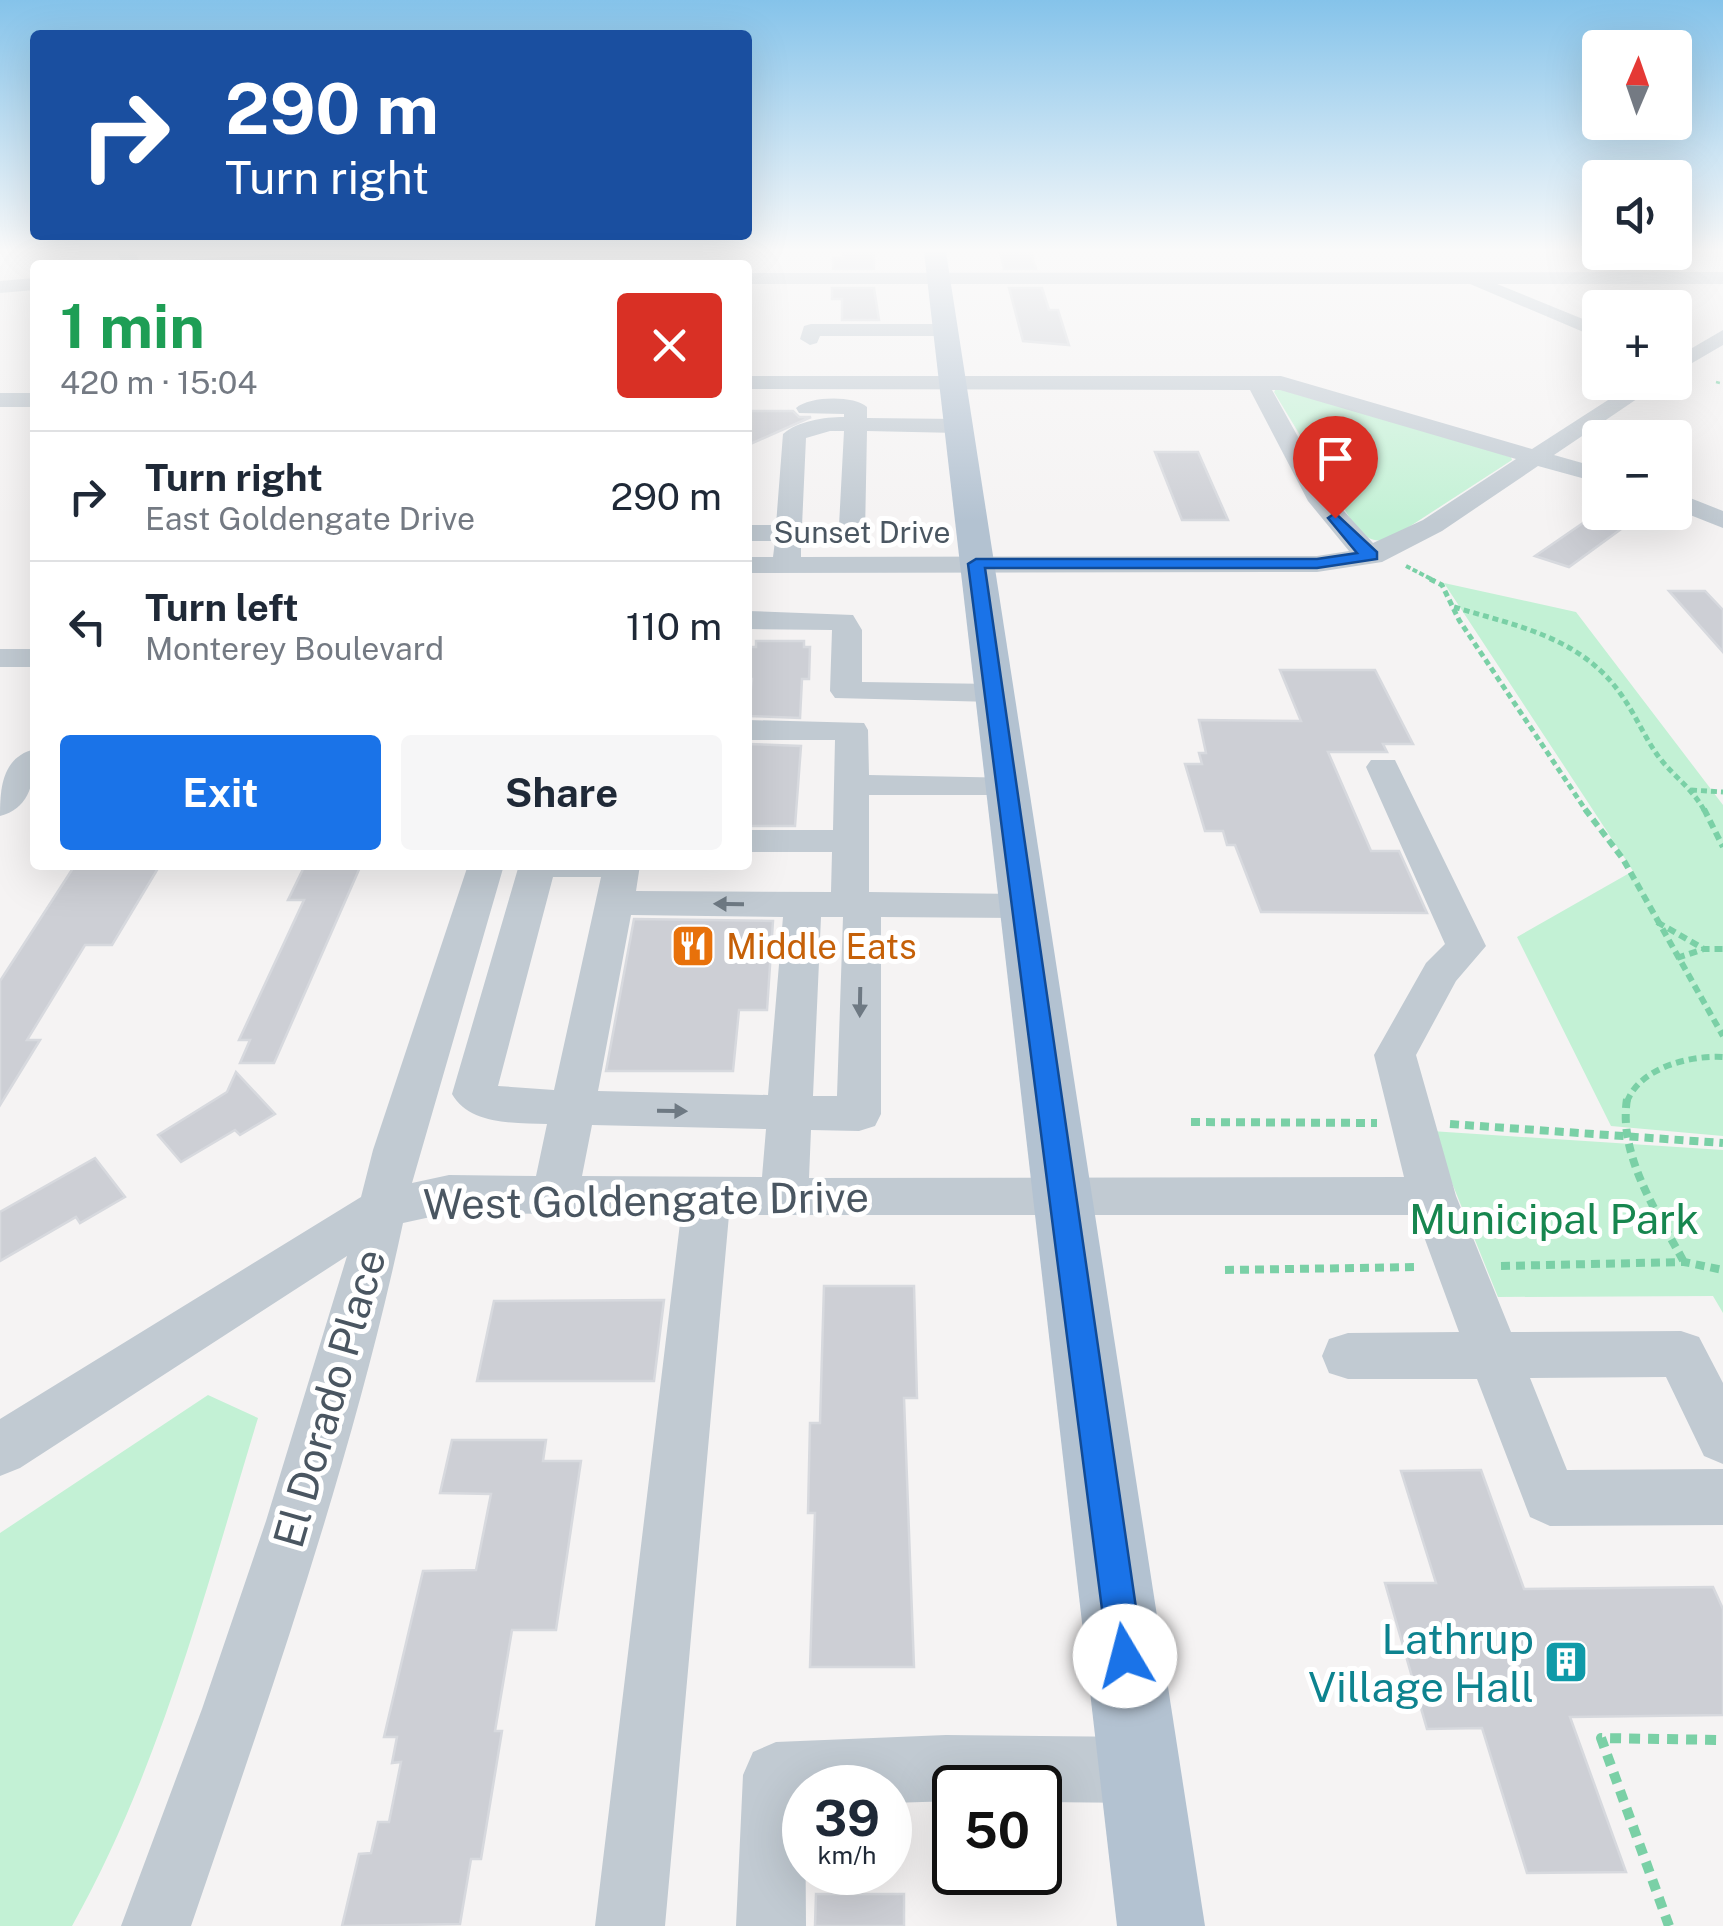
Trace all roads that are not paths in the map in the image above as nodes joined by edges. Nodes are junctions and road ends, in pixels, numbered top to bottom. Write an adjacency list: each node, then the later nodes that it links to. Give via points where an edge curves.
1 (949, 342): 3 (main road)
2 (1692, 367): 4 (street)
3 (956, 368): 5 (street); 6 (street); 14 (main road)
4 (1719, 378)
5 (1257, 382): 15 (street, via 1300,386); 21 (street, via 1335,518)
6 (752, 383)
7 (0, 400): 8 (street)
8 (30, 400)
9 (1624, 400): 15 (street, Sunset Drive)
10 (752, 406): 11 (street)
11 (796, 408): 12 (street); 13 (street, via 856,407)
12 (826, 424): 13 (street); 20 (street, via 794,434)
13 (857, 426): 14 (street); 20 (street, via 852,534)
14 (958, 426): 22 (main road)
15 (1536, 456): 16 (street); 21 (street, Sunset Drive, via 1444,519)
16 (1582, 470)
17 (1692, 507): 18 (street)
18 (1723, 520)
19 (752, 533): 20 (street)
20 (789, 534): 24 (street)
21 (1372, 556): 22 (street, Sunset Drive, via 1317,564)
22 (976, 564): 24 (street, Sunset Drive); 28 (main road)
23 (752, 566): 24 (street, Sunset Drive)
24 (786, 566)
25 (752, 620): 28 (street, via 843,621 845,682)
26 (0, 658): 27 (street)
27 (30, 658)
28 (993, 684): 32 (main road)
29 (752, 730): 33 (street, via 852,730)
30 (30, 765): 34 (street)
31 (1383, 767): 49 (street, via 1466,946 1440,973 1395,1056)
32 (1007, 785): 33 (street); 43 (main road)
33 (852, 786): 36 (street)
34 (0, 804)
35 (752, 841): 36 (street)
36 (850, 841): 42 (street)
37 (484, 870): 51 (street, El Dorado Place)
38 (537, 870): 44 (street, via 474,1094 504,1106)
39 (570, 870): 40 (street)
40 (620, 878): 41 (street, one-way to 40); 44 (street)
41 (803, 905): 42 (street); 45 (street)
42 (856, 905): 43 (street); 45 (street, one-way to 45, via 858,1114)
43 (1023, 906): 50 (main road)
44 (574, 1110): 45 (street, one-way to 45); 46 (street)
45 (788, 1113): 48 (street)
46 (555, 1195): 47 (street, West Goldengate Drive); 51 (street, West Goldengate Drive, via 449,1194)
47 (707, 1195): 48 (street, West Goldengate Drive); 59 (street)
48 (784, 1195): 50 (street, West Goldengate Drive)
49 (1432, 1196): 50 (street, West Goldengate Drive); 52 (street)
50 (1062, 1198): 57 (main road)
51 (383, 1208): 55 (street, West Goldengate Drive); 58 (street, El Dorado Place, via 294,1521)
52 (1494, 1355): 53 (street); 54 (street, via 1681,1354); 56 (street, via 1550,1498)
53 (1348, 1356)
54 (1723, 1438)
55 (0, 1450)
56 (1723, 1497)
57 (1141, 1770): 60 (street, via 776,1775); 61 (main road)
58 (156, 1926)
59 (630, 1926)
60 (771, 1926)
61 (1160, 1926)

